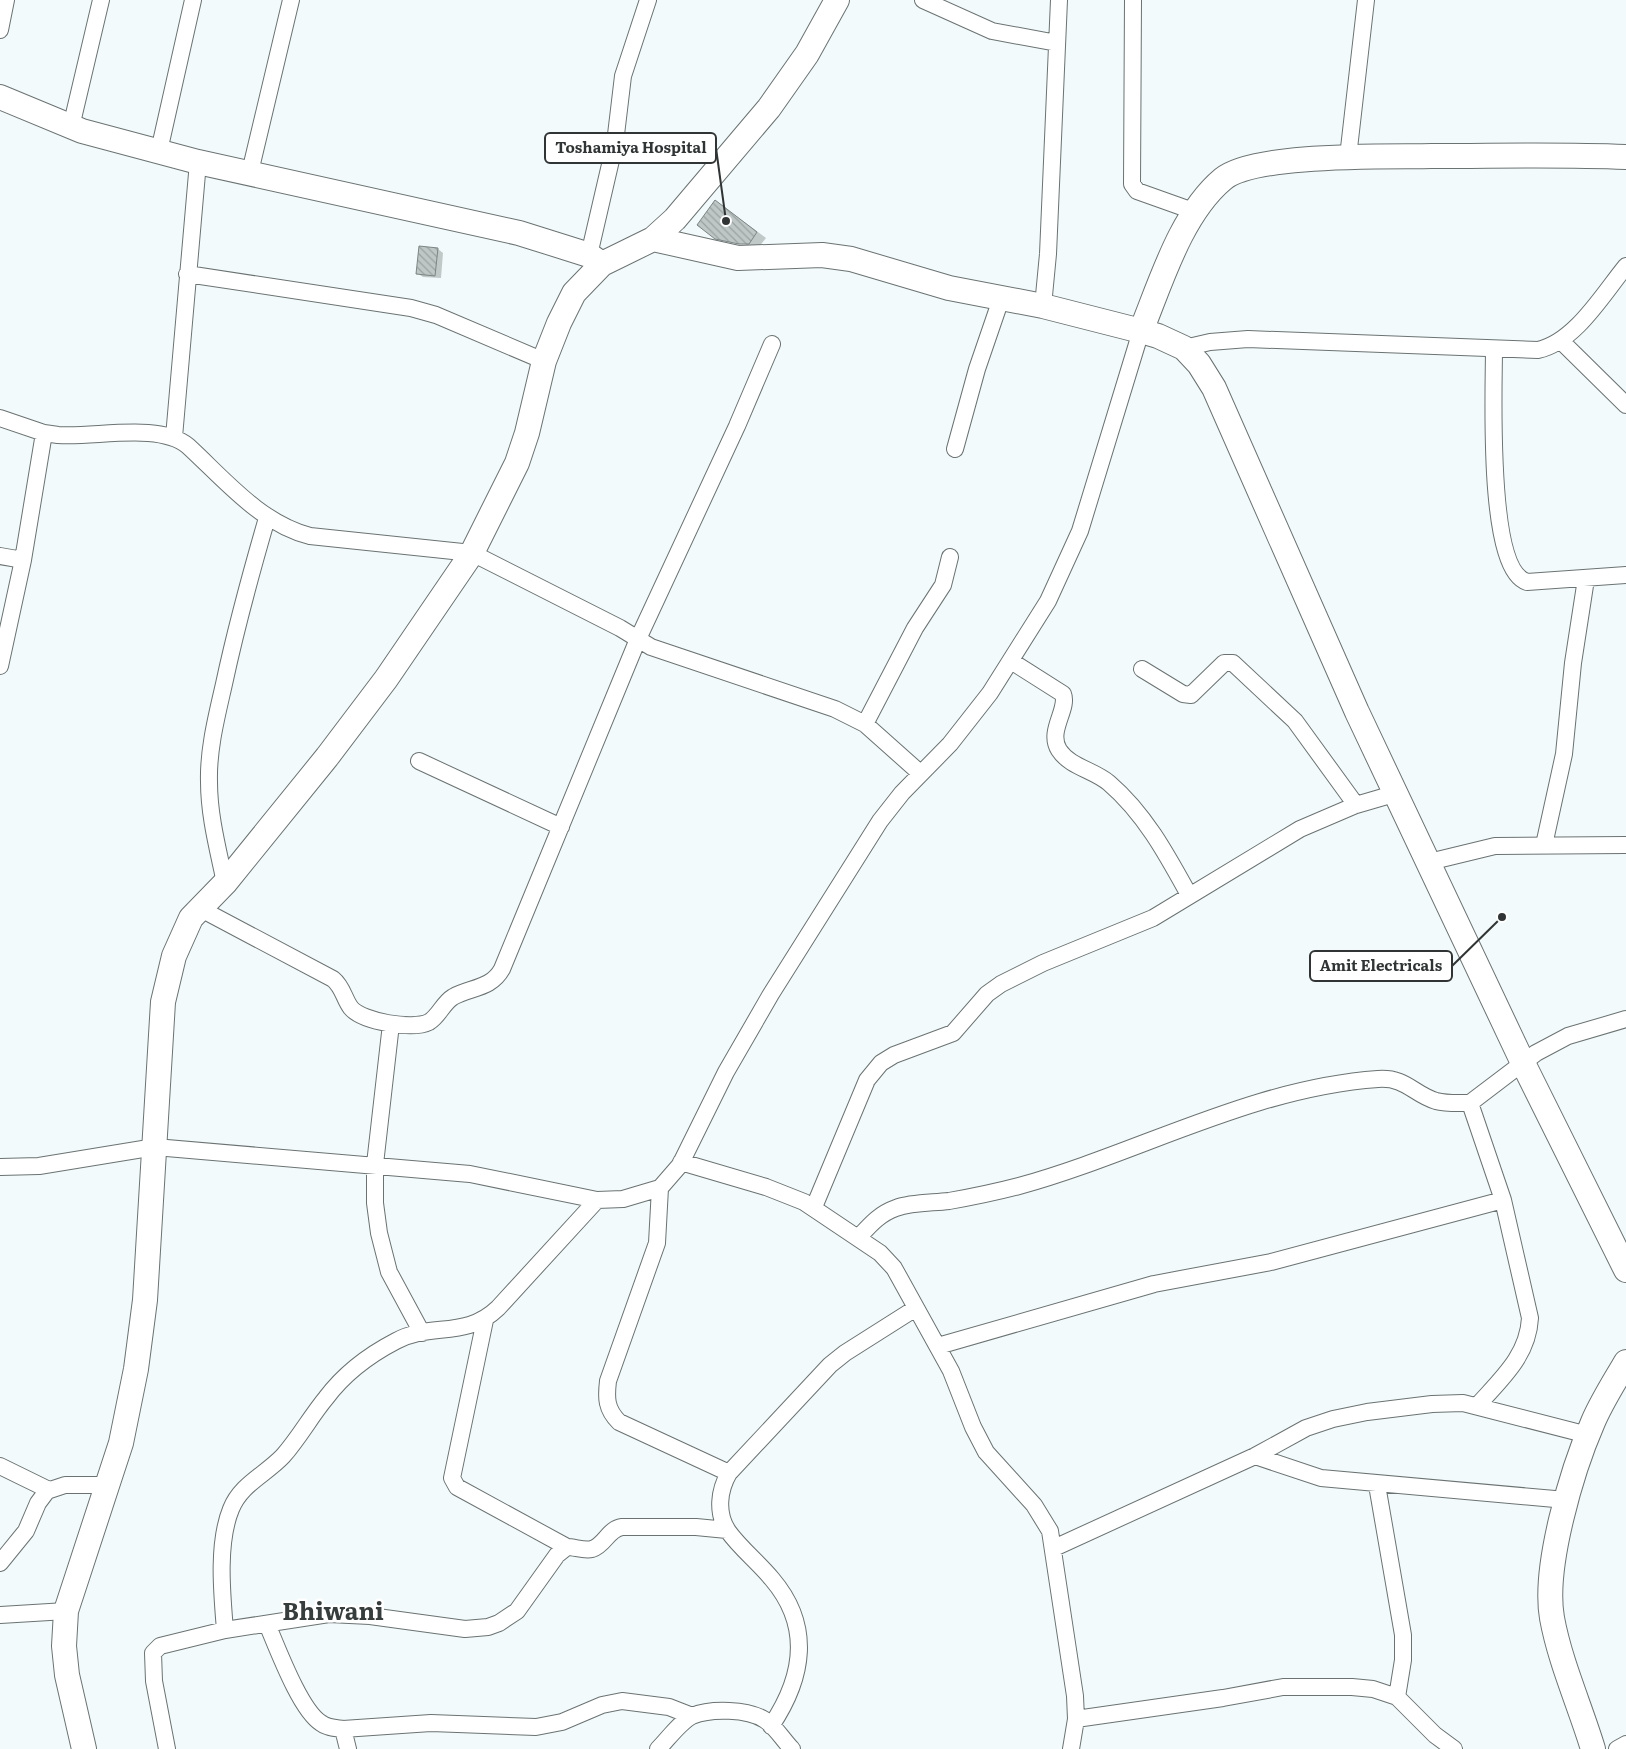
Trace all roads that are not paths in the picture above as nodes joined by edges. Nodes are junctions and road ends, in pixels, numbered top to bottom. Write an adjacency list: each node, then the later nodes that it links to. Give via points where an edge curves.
1 (6, 0): 11 (street)
2 (101, 0): 14 (street)
3 (193, 0): 15 (street)
4 (291, 0): 19 (street)
5 (648, 0): 22 (street, via 623,76)
6 (837, 0): 21 (street, via 807,54 769,108 686,206)
7 (923, 0): 12 (street, via 992,31)
8 (1059, 0): 12 (street)
9 (1133, 0): 20 (street, via 1132,184 1137,191)
10 (1366, 0): 16 (street)
11 (0, 30)
12 (1057, 43): 26 (street)
13 (0, 98): 14 (street)
14 (71, 127): 15 (street)
15 (159, 151): 18 (street)
16 (1348, 157): 17 (street); 20 (street, via 1249,167 1223,178)
17 (1626, 157)
18 (198, 162): 19 (street); 24 (street)
19 (250, 172): 22 (street, via 519,233)
20 (1196, 212): 27 (street, via 1174,250)
21 (653, 239): 22 (street); 25 (street, via 738,258 822,255 851,259 949,288)
22 (596, 259): 32 (street, via 574,293)
23 (1626, 266): 28 (street)
24 (187, 274): 32 (street, via 411,308 436,315); 36 (street)
25 (1001, 299): 26 (street); 37 (street)
26 (1043, 306): 27 (street)
27 (1141, 331): 30 (street); 47 (street, via 1080,531 1048,601)
28 (1561, 340): 31 (street, via 1538,350); 33 (street)
29 (772, 344): 45 (street)
30 (1184, 348): 31 (street, via 1248,339); 53 (street, via 1214,388 1357,712)
31 (1494, 349): 44 (street, via 1496,509 1512,569 1520,580 1527,582)
32 (544, 361): 39 (street, via 527,433 516,463)
33 (1626, 405)
34 (0, 418): 35 (street)
35 (44, 433): 36 (street); 42 (street)
36 (174, 437): 38 (street)
37 (955, 449)
38 (267, 518): 39 (street, via 310,536); 59 (street, via 238,622 210,757 211,813)
39 (472, 553): 45 (street); 59 (street, via 386,679)
40 (0, 556): 42 (street)
41 (950, 557): 50 (street, via 943,585 912,634)
42 (23, 560): 46 (street)
43 (1626, 575): 44 (street)
44 (1586, 579): 56 (street, via 1564,754)
45 (638, 639): 50 (street, via 676,656 824,704); 55 (street)
46 (3, 642): 48 (street)
47 (1011, 661): 52 (street, via 950,744); 60 (street, via 1062,694 1064,700 1056,730 1060,751 1074,764 1109,783 1131,805 1151,830)
48 (0, 666)
49 (1142, 669): 54 (street, via 1183,694 1191,695 1224,663 1233,663 1295,721)
50 (865, 724): 52 (street)
51 (419, 761): 55 (street)
52 (920, 773): 67 (street, via 880,821 776,985 726,1072)
53 (1397, 793): 54 (street); 58 (street)
54 (1356, 805): 60 (street, via 1282,838)
55 (560, 827): 63 (street, via 502,969 494,981 452,997 435,1017 425,1023)
56 (1544, 845): 57 (street); 58 (street, via 1495,846)
57 (1626, 845)
58 (1429, 862): 64 (street)
59 (225, 883): 61 (street)
60 (1189, 896): 73 (street, via 1153,918 1043,963 1001,984 987,994 953,1033 903,1051 881,1063 867,1080)
61 (199, 908): 63 (street, via 333,979 340,984 356,1012); 66 (street, via 182,933 163,1002)
62 (1626, 1019): 64 (street, via 1568,1036 1536,1052)
63 (391, 1024): 68 (street)
64 (1523, 1063): 65 (street); 75 (street)
65 (1470, 1103): 72 (street); 74 (street, via 1438,1102 1406,1083 1385,1079 1254,1102 1095,1162 1019,1186 967,1198 899,1207 880,1216)
66 (154, 1147): 68 (street); 69 (street, via 39,1166); 86 (street, via 145,1300 136,1369 121,1443)
67 (681, 1162): 70 (street); 73 (street, via 766,1187)
68 (375, 1164): 71 (street, via 470,1174); 78 (street, via 375,1203 385,1259 394,1283)
69 (0, 1166)
70 (660, 1188): 71 (street, via 623,1199); 85 (street, via 657,1242 608,1381 606,1399 611,1413 619,1422)
71 (597, 1200): 77 (street)
72 (1503, 1200): 79 (street, via 1271,1262 1154,1284); 81 (street, via 1530,1326 1518,1359)
73 (814, 1208): 74 (street)
74 (858, 1238): 76 (street, via 889,1262)
75 (1626, 1270)
76 (916, 1308): 79 (street); 85 (street, via 830,1365)
77 (484, 1320): 78 (street, via 470,1327); 91 (street, via 452,1478 458,1488)
78 (422, 1333): 97 (street, via 397,1340 345,1376 282,1457 236,1498 224,1538 222,1587)
79 (938, 1346): 92 (street, via 980,1442 992,1462 1044,1518)
80 (1626, 1362): 82 (street)
81 (1477, 1406): 82 (street); 83 (street, via 1432,1404 1333,1419 1306,1428)
82 (1588, 1435): 89 (street)
83 (1255, 1456): 87 (street, via 1312,1476); 92 (street)
84 (0, 1466): 88 (street)
85 (729, 1473): 90 (street, via 720,1493)
86 (108, 1485): 88 (street, via 65,1485); 94 (street)
87 (1377, 1485): 89 (street); 98 (street, via 1403,1634)
88 (49, 1490): 93 (street, via 41,1497 26,1531)
89 (1566, 1500): 111 (street, via 1550,1580 1552,1617)
90 (727, 1530): 91 (street, via 622,1527 592,1549); 101 (street, via 784,1594 798,1630 798,1666)
91 (567, 1547): 96 (street, via 557,1555 517,1611 488,1627 465,1629 347,1614)
92 (1054, 1548): 100 (street)
93 (0, 1563)
94 (66, 1611): 95 (street); 104 (street, via 64,1646 67,1675)
95 (0, 1615)
96 (266, 1624): 97 (street); 102 (street, via 296,1689 315,1718 321,1724)
97 (225, 1630): 105 (street, via 160,1646 153,1652 154,1681)
98 (1397, 1697): 100 (street, via 1366,1688 1283,1687); 110 (street)
99 (692, 1716): 101 (street, via 736,1712 760,1718); 102 (street, via 669,1707 622,1701 602,1705 562,1722 536,1727 416,1723); 107 (street)
100 (1076, 1719): 109 (street)
101 (771, 1726): 108 (street)
102 (343, 1729): 106 (street)
103 (1626, 1744): 112 (street)
104 (84, 1749)
105 (167, 1749)
106 (348, 1749)
107 (658, 1749)
108 (792, 1749)
109 (1071, 1749)
110 (1454, 1749)
111 (1593, 1749)
112 (1617, 1749)

